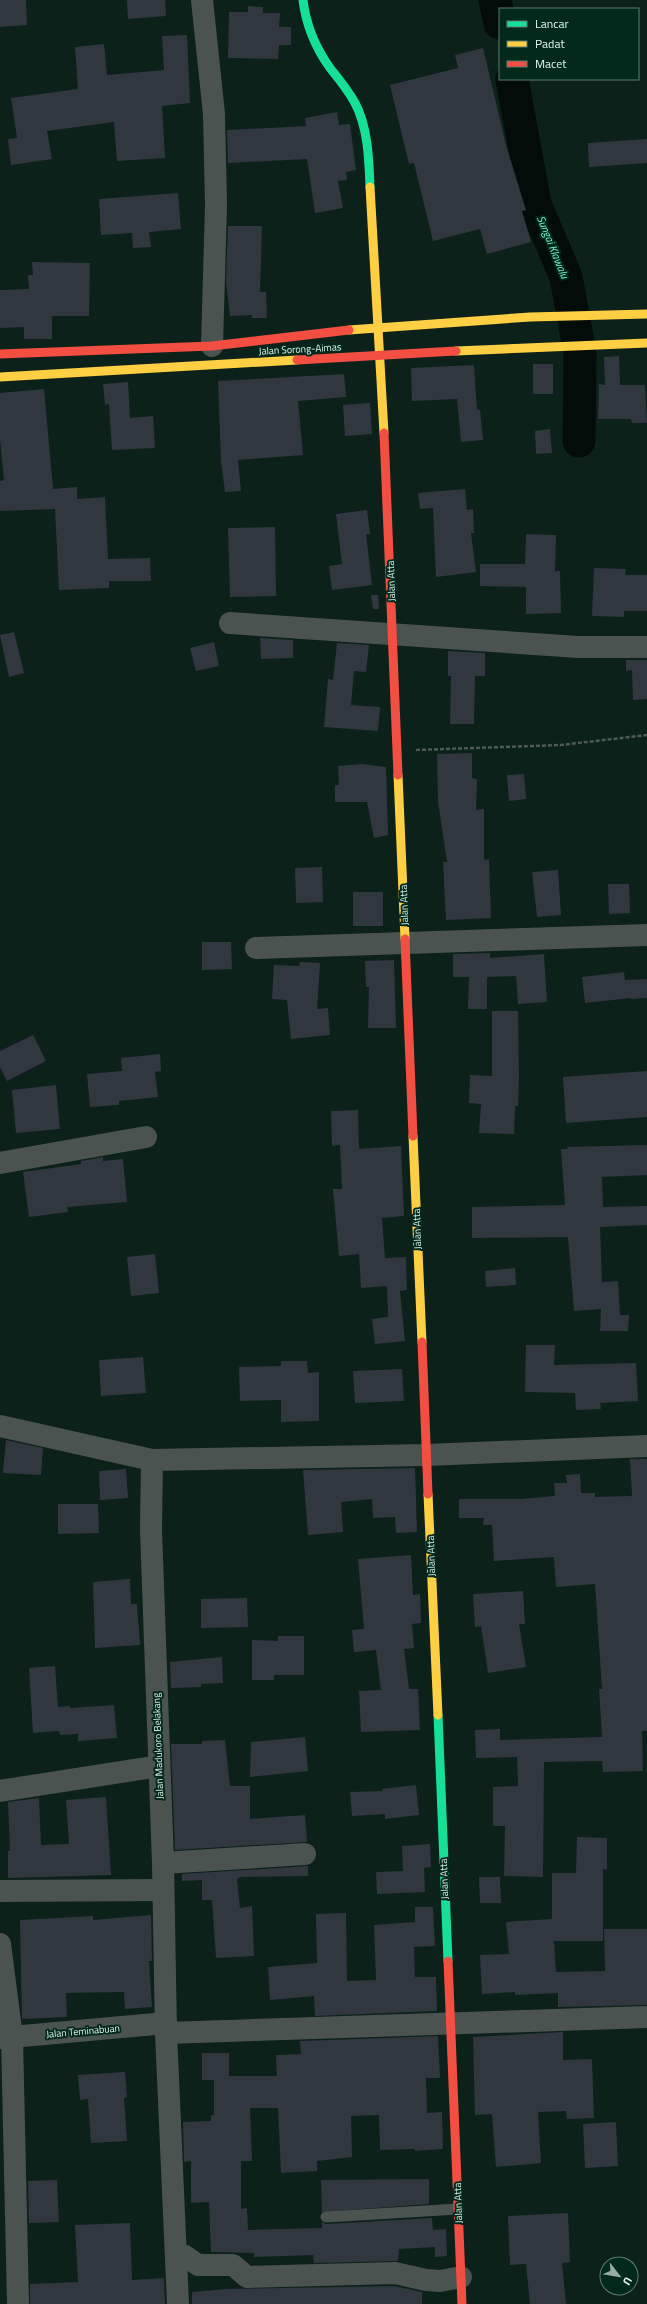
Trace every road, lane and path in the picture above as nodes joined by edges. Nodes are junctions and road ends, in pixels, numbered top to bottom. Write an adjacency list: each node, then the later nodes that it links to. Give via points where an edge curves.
1 (202, 0): 6 (street, via 214,114 216,205)
2 (303, 0): 4 (main road, Jalan Atta, via 306,20 313,39 326,62 350,92 362,119 368,154)
3 (647, 314): 4 (main road, Jalan Sorong-Aimas, via 530,317)
4 (379, 327): 6 (main road, Jalan Sorong-Aimas); 8 (main road, Jalan Atta)
5 (647, 343): 8 (main road, Jalan Sorong-Aimas)
6 (212, 346): 7 (main road, Jalan Sorong-Aimas)
7 (0, 354)
8 (381, 355): 9 (main road, Jalan Sorong-Aimas); 11 (main road, Jalan Atta)
9 (0, 377)
10 (230, 623): 11 (street)
11 (393, 633): 12 (street, via 578,647); 14 (main road, Jalan Atta)
12 (647, 646)
13 (647, 735): 14 (path, via 561,745)
14 (398, 750): 16 (main road, Jalan Atta)
15 (647, 935): 16 (street)
16 (406, 943): 17 (street); 22 (main road, Jalan Atta)
17 (256, 948)
18 (146, 1137): 19 (street)
19 (0, 1163)
20 (0, 1426): 23 (street)
21 (647, 1446): 22 (street)
22 (427, 1455): 23 (street); 32 (main road, Jalan Atta)
23 (152, 1460): 24 (street, Jalan Madukoro Belakang, via 151,1530)
24 (158, 1766): 25 (street); 27 (street, Jalan Madukoro Belakang)
25 (0, 1791)
26 (305, 1854): 27 (street)
27 (163, 1863): 28 (street, Jalan Madukoro Belakang)
28 (163, 1890): 29 (street); 33 (street, Jalan Madukoro Belakang)
29 (0, 1891)
30 (0, 1944): 34 (street)
31 (647, 2017): 32 (street, Jalan Teminabuan)
32 (450, 2022): 33 (street, Jalan Teminabuan, via 348,2028); 35 (main road, Jalan Atta)
33 (166, 2028): 34 (street, Jalan Teminabuan); 37 (street, Jalan Madukoro Belakang)
34 (6, 2037): 39 (street)
35 (458, 2209): 36 (lane); 38 (main road, Jalan Atta)
36 (326, 2217)
37 (176, 2253): 38 (street, via 198,2265 233,2265 249,2277 395,2273 433,2280); 40 (street, Jalan Madukoro Belakang)
38 (461, 2277): 41 (main road, Jalan Atta)
39 (18, 2304)
40 (178, 2304)
41 (462, 2304)

